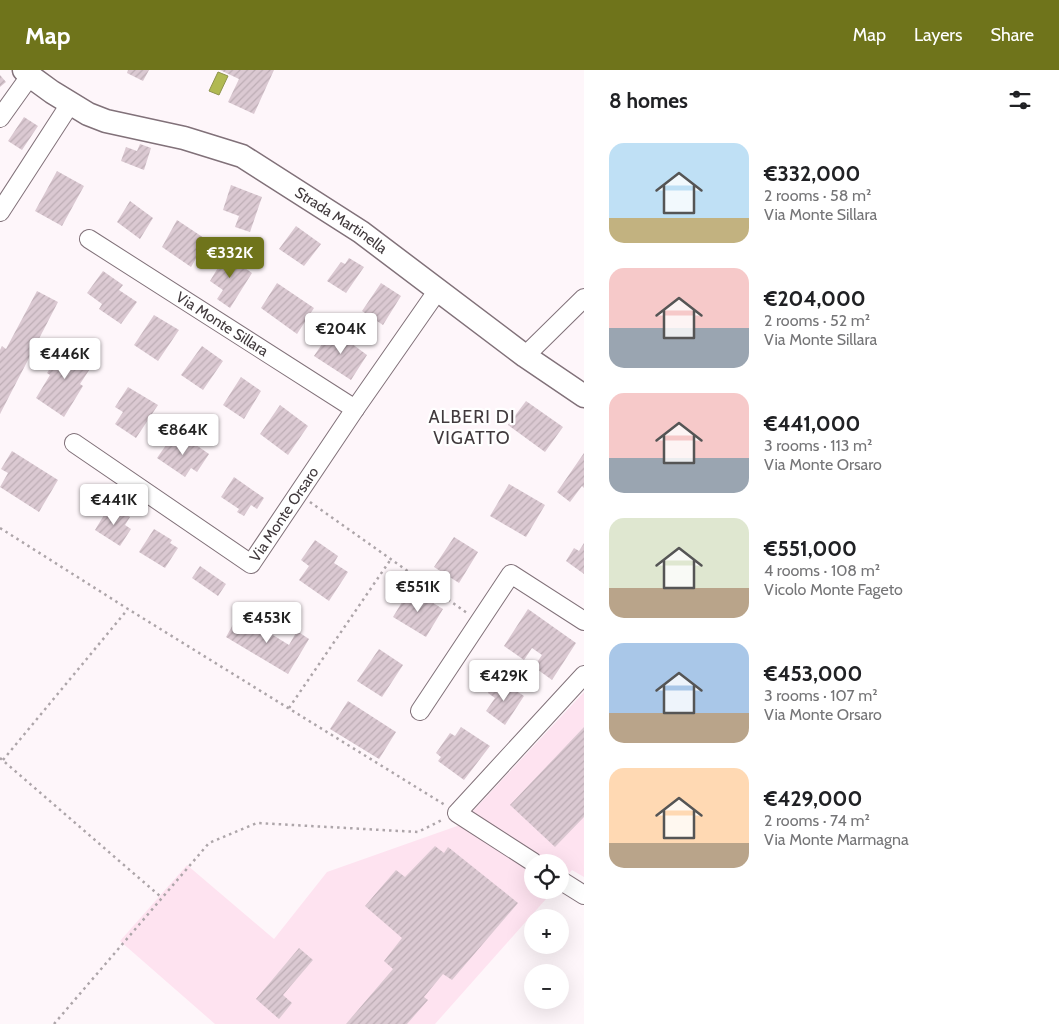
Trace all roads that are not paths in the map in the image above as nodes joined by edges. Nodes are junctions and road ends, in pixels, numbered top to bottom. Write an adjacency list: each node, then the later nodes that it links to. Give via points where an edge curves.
1 (27, 73): 2 (street, Strada Martinella); 3 (street, Strada Martinella)
2 (70, 104): 4 (street); 6 (street, Strada Martinella, via 106,120 184,138 242,156 361,232)
3 (0, 118)
4 (0, 212)
5 (89, 239): 10 (street, Via Monte Sillara)
6 (438, 290): 8 (street, Strada Martinella); 10 (street, Via Monte Orsaro)
7 (584, 298): 8 (street)
8 (526, 356): 9 (street, Strada Martinella)
9 (584, 396)
10 (354, 409): 11 (street, Via Monte Orsaro, via 251,564)
11 (74, 444)
12 (584, 621): 14 (street, via 511,574)
13 (584, 675): 15 (street, via 456,813)
14 (420, 711)
15 (524, 856)
16 (569, 886): 17 (street)
17 (584, 896)

